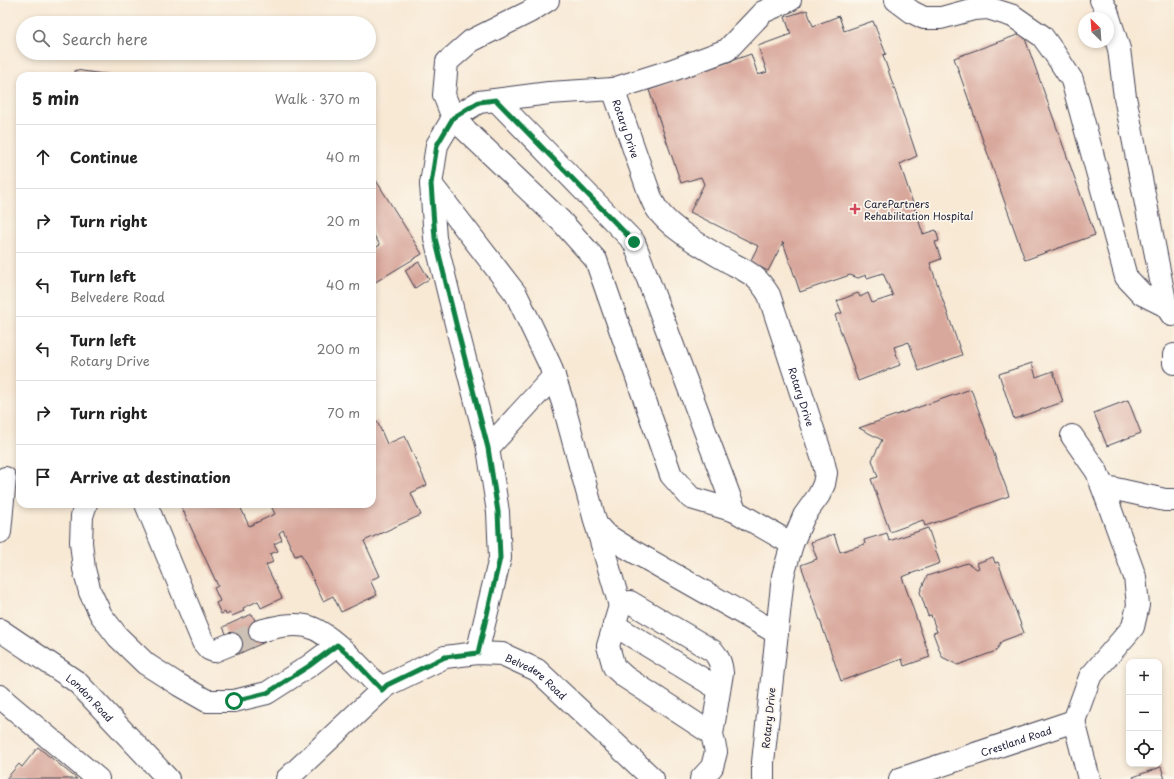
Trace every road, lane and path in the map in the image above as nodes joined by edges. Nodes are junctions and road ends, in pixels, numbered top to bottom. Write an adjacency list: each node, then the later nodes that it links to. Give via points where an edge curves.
1 (548, 0): 7 (street, via 471,41 447,62 444,94)
2 (790, 0): 5 (street, via 763,12 726,50)
3 (896, 0): 9 (street, via 924,18 941,18 974,8 988,8 1013,16 1042,36 1072,80 1126,276 1142,294)
4 (1101, 0): 9 (street, via 1119,49 1125,97)
5 (613, 89): 6 (street, Rotary Drive, via 549,93); 23 (street, Rotary Drive, via 656,209 678,229 710,251 754,276 762,283 768,295 826,473 819,495 804,516)
6 (496, 100): 7 (street, Rotary Drive, via 479,102); 20 (street, via 634,242)
7 (453, 118): 8 (street, Rotary Drive, via 437,145); 20 (street, via 561,221 596,260 671,475 691,498)
8 (431, 184): 12 (street, via 516,294); 14 (street, Rotary Drive, via 435,238)
9 (1170, 312)
10 (1174, 355): 11 (street)
11 (1174, 363)
12 (554, 376): 14 (street); 21 (street)
13 (1072, 436): 16 (street, via 1097,472)
14 (488, 448): 30 (street, Rotary Drive, via 498,512 500,558)
15 (5, 478): 22 (street)
16 (1102, 486): 17 (street); 34 (street, via 1135,578 1138,605 1133,627 1090,677)
17 (1174, 500)
18 (85, 508): 29 (street, via 81,542 84,569 90,592 102,615 118,637 146,664 207,701 234,701 267,693)
19 (148, 508): 28 (street, via 203,642 208,650 214,651)
20 (735, 511): 23 (street)
21 (596, 524): 24 (street); 27 (street, via 605,534 618,542)
22 (0, 532)
23 (792, 544): 27 (street, Rotary Drive, via 783,576)
24 (617, 616): 31 (street); 31 (street, via 625,603 630,602 713,651 721,665); 35 (street, via 608,646 614,667 625,677)
25 (0, 630): 37 (street, London Road, via 77,682)
26 (260, 631): 29 (street, via 286,625 307,626 321,632)
27 (777, 633): 41 (street, Rotary Drive)
28 (230, 644)
29 (337, 645): 32 (street)
30 (478, 653): 32 (street, Belvedere Road, via 445,657 387,685); 39 (street, Belvedere Road, via 502,654 537,670)
31 (719, 689): 35 (street)
32 (382, 690): 38 (street, Belvedere Road)
33 (2, 704): 36 (street)
34 (1074, 720): 42 (street, Crestland Road); 43 (street)
35 (712, 734): 40 (street, via 716,752 712,767)
36 (98, 779)
37 (168, 779)
38 (288, 779)
39 (653, 779)
40 (701, 779)
41 (763, 779)
42 (900, 779)
43 (1089, 779)

